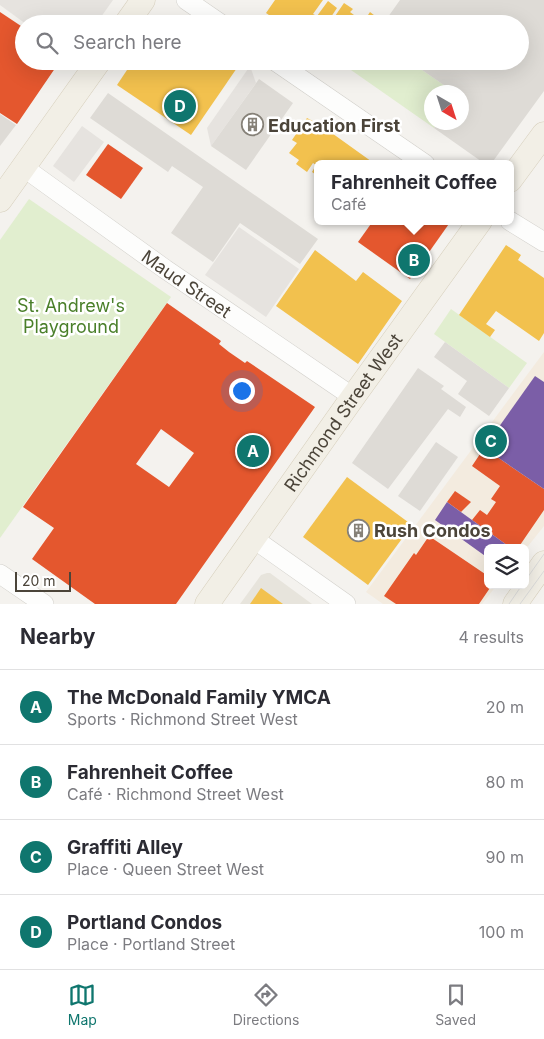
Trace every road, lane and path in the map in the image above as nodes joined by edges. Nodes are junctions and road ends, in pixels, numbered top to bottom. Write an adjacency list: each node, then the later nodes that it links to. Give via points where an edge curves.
1 (143, 0): 3 (main road)
2 (186, 0): 4 (street)
3 (132, 15)
4 (208, 15)
5 (93, 70): 9 (main road)
6 (288, 70): 8 (street)
7 (544, 134): 10 (main road)
8 (419, 160)
9 (23, 167): 11 (main road); 15 (street, Maud Street)
10 (514, 175)
11 (0, 200)
12 (514, 223): 14 (street)
13 (477, 225): 15 (main road, Richmond Street West)
14 (544, 242)
15 (353, 397): 16 (main road, Richmond Street West)
16 (254, 539): 20 (main road, Richmond Street West); 21 (street)
17 (544, 563): 22 (main road)
18 (0, 574): 19 (street)
19 (44, 604)
20 (207, 604)
21 (346, 604)
22 (515, 604)

